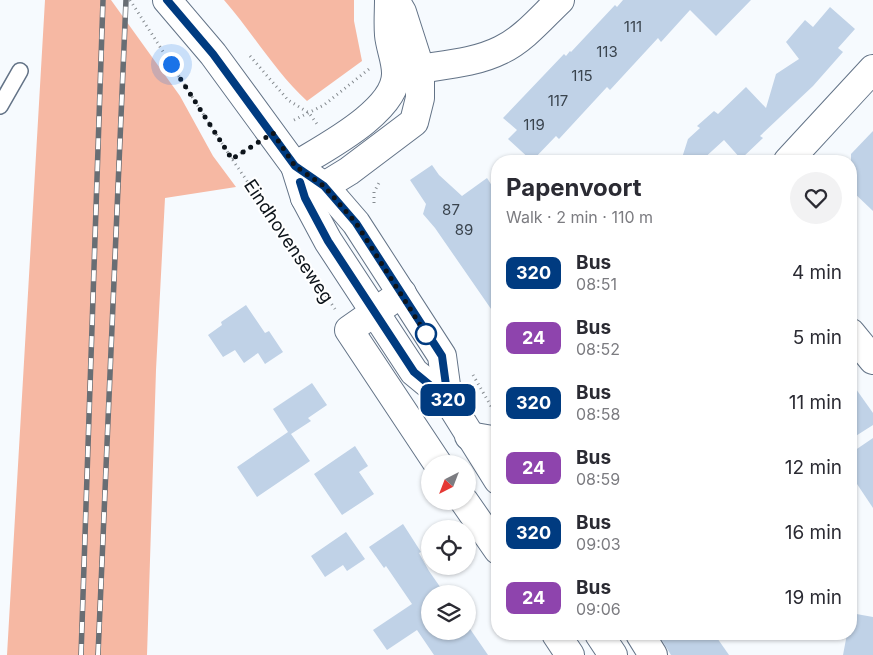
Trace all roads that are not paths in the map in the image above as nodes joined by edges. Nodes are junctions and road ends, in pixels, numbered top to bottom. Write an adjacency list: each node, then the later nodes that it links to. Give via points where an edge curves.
1 (167, 0): 10 (street, Eindhovenseweg, via 213,54)
2 (389, 0): 5 (street, via 389,36)
3 (395, 0): 5 (street, via 402,12)
4 (560, 0): 5 (street, via 501,51 459,63)
5 (403, 66): 10 (street, via 381,107 346,135); 11 (street, via 420,98 414,122 349,172)
6 (873, 70): 9 (street)
7 (20, 71): 8 (lane)
8 (0, 106)
9 (794, 155)
10 (295, 166): 11 (street, Eindhovenseweg)
11 (315, 192): 12 (street, Eindhovenseweg, via 356,223); 13 (street, Eindhovenseweg, via 328,241)
12 (402, 294): 13 (street); 16 (street, Eindhovenseweg, via 442,356)
13 (375, 312): 16 (street, Eindhovenseweg, via 414,372); 19 (street, via 349,330)
14 (857, 340): 15 (street)
15 (873, 360)
16 (448, 400): 17 (street, Eindhovenseweg)
17 (469, 436): 18 (street); 20 (street, Eindhovenseweg)
18 (491, 440)
19 (432, 455)
20 (491, 469)
21 (470, 510): 22 (street)
22 (491, 540)
23 (560, 640): 25 (street)
24 (644, 640): 26 (street)
25 (570, 655)
26 (653, 655)

